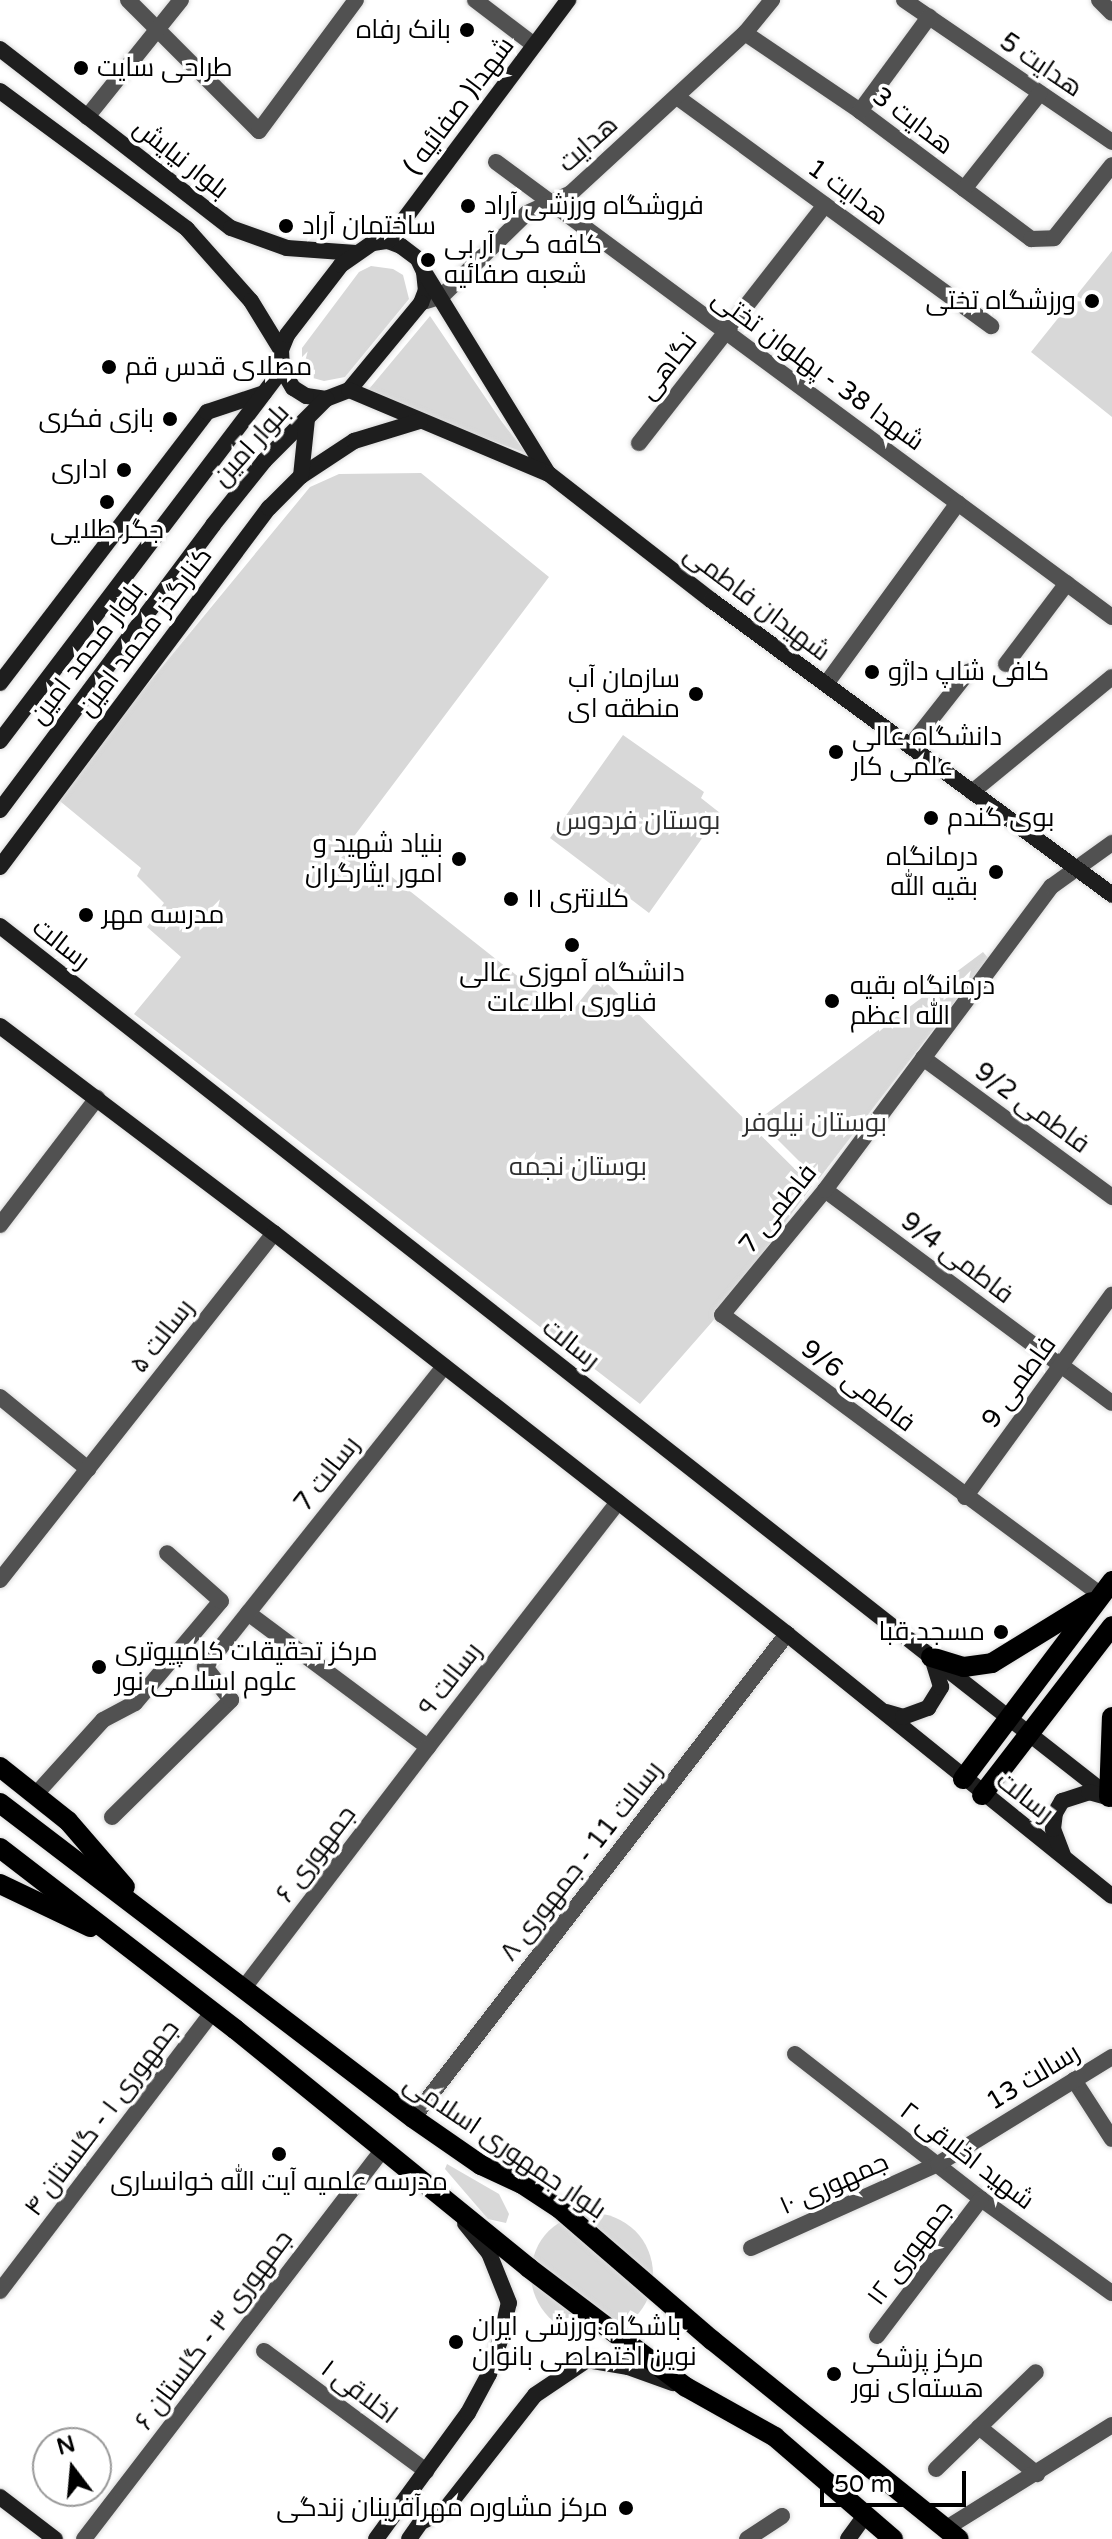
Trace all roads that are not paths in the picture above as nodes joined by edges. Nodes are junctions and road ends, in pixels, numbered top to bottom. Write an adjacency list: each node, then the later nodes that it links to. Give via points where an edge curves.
1 (128, 0): 11 (street)
2 (181, 0): 11 (street)
3 (356, 0): 11 (street, via 259,131)
4 (475, 0): 13 (street)
5 (568, 0): 13 (main road, شهدا( صفائیه ))
6 (772, 0): 12 (street, هدایت)
7 (904, 0): 10 (street, هدایت 5)
8 (1099, 0): 9 (street)
9 (1112, 13)
10 (929, 17): 16 (street, هدایت 5); 18 (street)
11 (158, 31): 19 (street)
12 (745, 33): 17 (street, هدایت); 18 (street, هدایت 3)
13 (534, 45): 26 (main road, شهدا( صفائیه ))
14 (0, 49): 19 (main road, بلوار نیایش)
15 (0, 91): 33 (main road, بلوار نیایش, via 187,229 251,301)
16 (1040, 93): 20 (street, هدایت 5); 23 (street)
17 (677, 97): 24 (street, هدایت, via 571,193); 25 (street, هدایت 1)
18 (860, 111): 23 (street, هدایت 3)
19 (87, 117): 27 (main road, بلوار نیایش, via 231,228 287,248)
20 (1112, 142)
21 (496, 162): 24 (street, شهدا 38 - پهلوان تختی)
22 (1112, 165): 23 (street, هدایت 3, via 1054,238 1031,239)
23 (964, 189)
24 (550, 202): 29 (street, هدایت, via 527,213); 32 (street, شهدا 38 - پهلوان تختی)
25 (825, 205): 31 (street, هدایت 1); 32 (street, نگاهی)
26 (388, 241): 27 (main road); 28 (main road, via 410,251)
27 (356, 253): 33 (main road, via 287,335)
28 (424, 272): 29 (main road); 30 (main road)
29 (442, 296): 30 (street, هدایت); 41 (main road, via 486,377)
30 (421, 303): 35 (main road)
31 (991, 326)
32 (725, 331): 40 (street, نگاهی); 44 (street, شهدا 38 - پهلوان تختی)
33 (281, 350): 34 (main road)
34 (282, 369): 36 (main road, بلوار امین); 37 (main road, via 293,388)
35 (349, 390): 37 (main road); 39 (main road, شهیدان فاطمی)
36 (264, 393): 43 (main road, بلوار امین); 51 (main road, via 207,412)
37 (326, 399): 38 (main road, بلوار امین)
38 (307, 419): 42 (main road); 45 (main road, بلوار امین, via 264,461)
39 (420, 421): 41 (main road, شهیدان فاطمی); 42 (main road, کنارگذر محمد امین, via 354,441)
40 (639, 443)
41 (549, 474): 52 (main road, شهیدان فاطمی)
42 (301, 476): 58 (main road, کنارگذر محمد امین, via 269,508)
43 (185, 499): 53 (main road, بلوار محمد امین)
44 (958, 503): 46 (street, شهدا 38 - پهلوان تختی); 52 (street)
45 (213, 525): 56 (main road, بلوار محمد امین)
46 (1067, 583): 47 (street, شهدا 38 - پهلوان تختی); 48 (street)
47 (1112, 617)
48 (1006, 664)
49 (969, 671): 54 (street)
50 (1112, 677): 55 (street)
51 (0, 683)
52 (826, 684): 54 (main road, شهیدان فاطمی)
53 (0, 741)
54 (910, 746): 55 (main road, شهیدان فاطمی)
55 (972, 792): 59 (main road, شهیدان فاطمی)
56 (0, 810)
57 (1112, 843): 59 (street, فاطمی 7)
58 (0, 867)
59 (1076, 869): 60 (main road, شهیدان فاطمی); 63 (street, فاطمی 7, via 1052,886)
60 (1112, 895)
61 (0, 926): 84 (main road, رسالت)
62 (0, 1026): 64 (main road, رسالت)
63 (923, 1058): 65 (street, فاطمی 7); 66 (street, فاطمی 9/2)
64 (97, 1098): 67 (street); 68 (main road, رسالت)
65 (825, 1190): 70 (street, فاطمی 7); 71 (street, فاطمی 9/4)
66 (1112, 1197)
67 (0, 1225)
68 (274, 1233): 72 (main road, رسالت); 75 (street, رسالت ۵)
69 (1112, 1295): 71 (street, فاطمی 9)
70 (722, 1315): 76 (street, فاطمی 9/6)
71 (1061, 1365): 74 (street, فاطمی 9/4); 76 (street, فاطمی 9)
72 (444, 1366): 77 (main road, رسالت); 81 (street, رسالت 7)
73 (0, 1397): 75 (street)
74 (1112, 1403)
75 (88, 1469): 79 (street, رسالت ۵)
76 (965, 1497): 80 (street, فاطمی 9/6)
77 (618, 1502): 83 (main road, رسالت); 89 (street, رسالت ۹)
78 (167, 1553): 92 (street, via 221,1601 135,1703 103,1720)
79 (0, 1580)
80 (1107, 1588): 84 (main road, via 992,1663 964,1667); 87 (main road)
81 (248, 1613): 89 (street, رسالت ۹); 96 (street, رسالت 7, via 205,1667 231,1700)
82 (1112, 1626): 88 (main road)
83 (787, 1634): 85 (main road, رسالت); 108 (street, رسالت 11 - جمهوری ۸)
84 (931, 1657): 85 (main road, via 941,1687 928,1708 903,1717); 87 (main road, رسالت)
85 (881, 1710): 91 (main road, رسالت)
86 (1112, 1717): 94 (main road)
87 (1009, 1720): 88 (main road, رسالت); 91 (main road)
88 (1028, 1735): 93 (main road); 94 (main road, رسالت)
89 (428, 1747): 103 (street, جمهوری ۶)
90 (0, 1767): 92 (main road)
91 (963, 1779): 93 (main road, رسالت)
92 (36, 1794): 101 (main road, via 68,1821)
93 (982, 1795): 98 (main road, رسالت)
94 (1111, 1796): 98 (main road, via 1089,1792 1062,1801 1053,1829)
95 (0, 1803): 101 (main road, بلوار جمهوری اسلامی)
96 (112, 1817)
97 (0, 1848): 102 (main road)
98 (1064, 1858): 100 (main road, رسالت)
99 (0, 1884): 102 (main road)
100 (1112, 1896)
101 (151, 1918): 103 (main road, بلوار جمهوری اسلامی)
102 (129, 1946): 104 (main road)
103 (243, 1989): 108 (main road, بلوار جمهوری اسلامی)
104 (212, 2013): 110 (main road); 115 (street, جمهوری ۱ - گلستان ۴)
105 (795, 2054): 111 (street, شهید اخلاقی ۲)
106 (1112, 2057): 107 (street, رسالت 13)
107 (1074, 2080): 109 (street); 111 (street, رسالت 13)
108 (413, 2118): 129 (main road, بلوار جمهوری اسلامی, via 481,2165 560,2209)
109 (1112, 2139)
110 (383, 2149): 113 (main road); 131 (street, جمهوری ۳ - گلستان ۶)
111 (938, 2164): 112 (street, شهید اخلاقی ۲); 114 (street, جمهوری ۱۰)
112 (981, 2199): 116 (street, شهید اخلاقی ۲); 117 (street, جمهوری ۱۲)
113 (451, 2206): 120 (main road); 124 (main road, via 489,2253 509,2303 489,2374)
114 (751, 2248)
115 (0, 2291)
116 (1112, 2293)
117 (877, 2336)
118 (264, 2351): 124 (street, اخلاقی ۱)
119 (1036, 2372): 122 (street)
120 (686, 2387): 128 (main road, via 775,2437); 133 (main road, via 628,2367 587,2360 535,2395 444,2511 421,2522)
121 (1112, 2425): 125 (street)
122 (979, 2427): 123 (street); 125 (street)
123 (936, 2469)
124 (426, 2471): 132 (main road)
125 (1037, 2474): 129 (street)
126 (0, 2497): 130 (main road)
127 (782, 2516): 134 (street)
128 (864, 2517): 135 (main road); 136 (main road)
129 (952, 2534)
130 (55, 2539)
131 (84, 2539)
132 (376, 2539)
133 (409, 2539)
134 (747, 2539)
135 (848, 2539)
136 (893, 2539)

